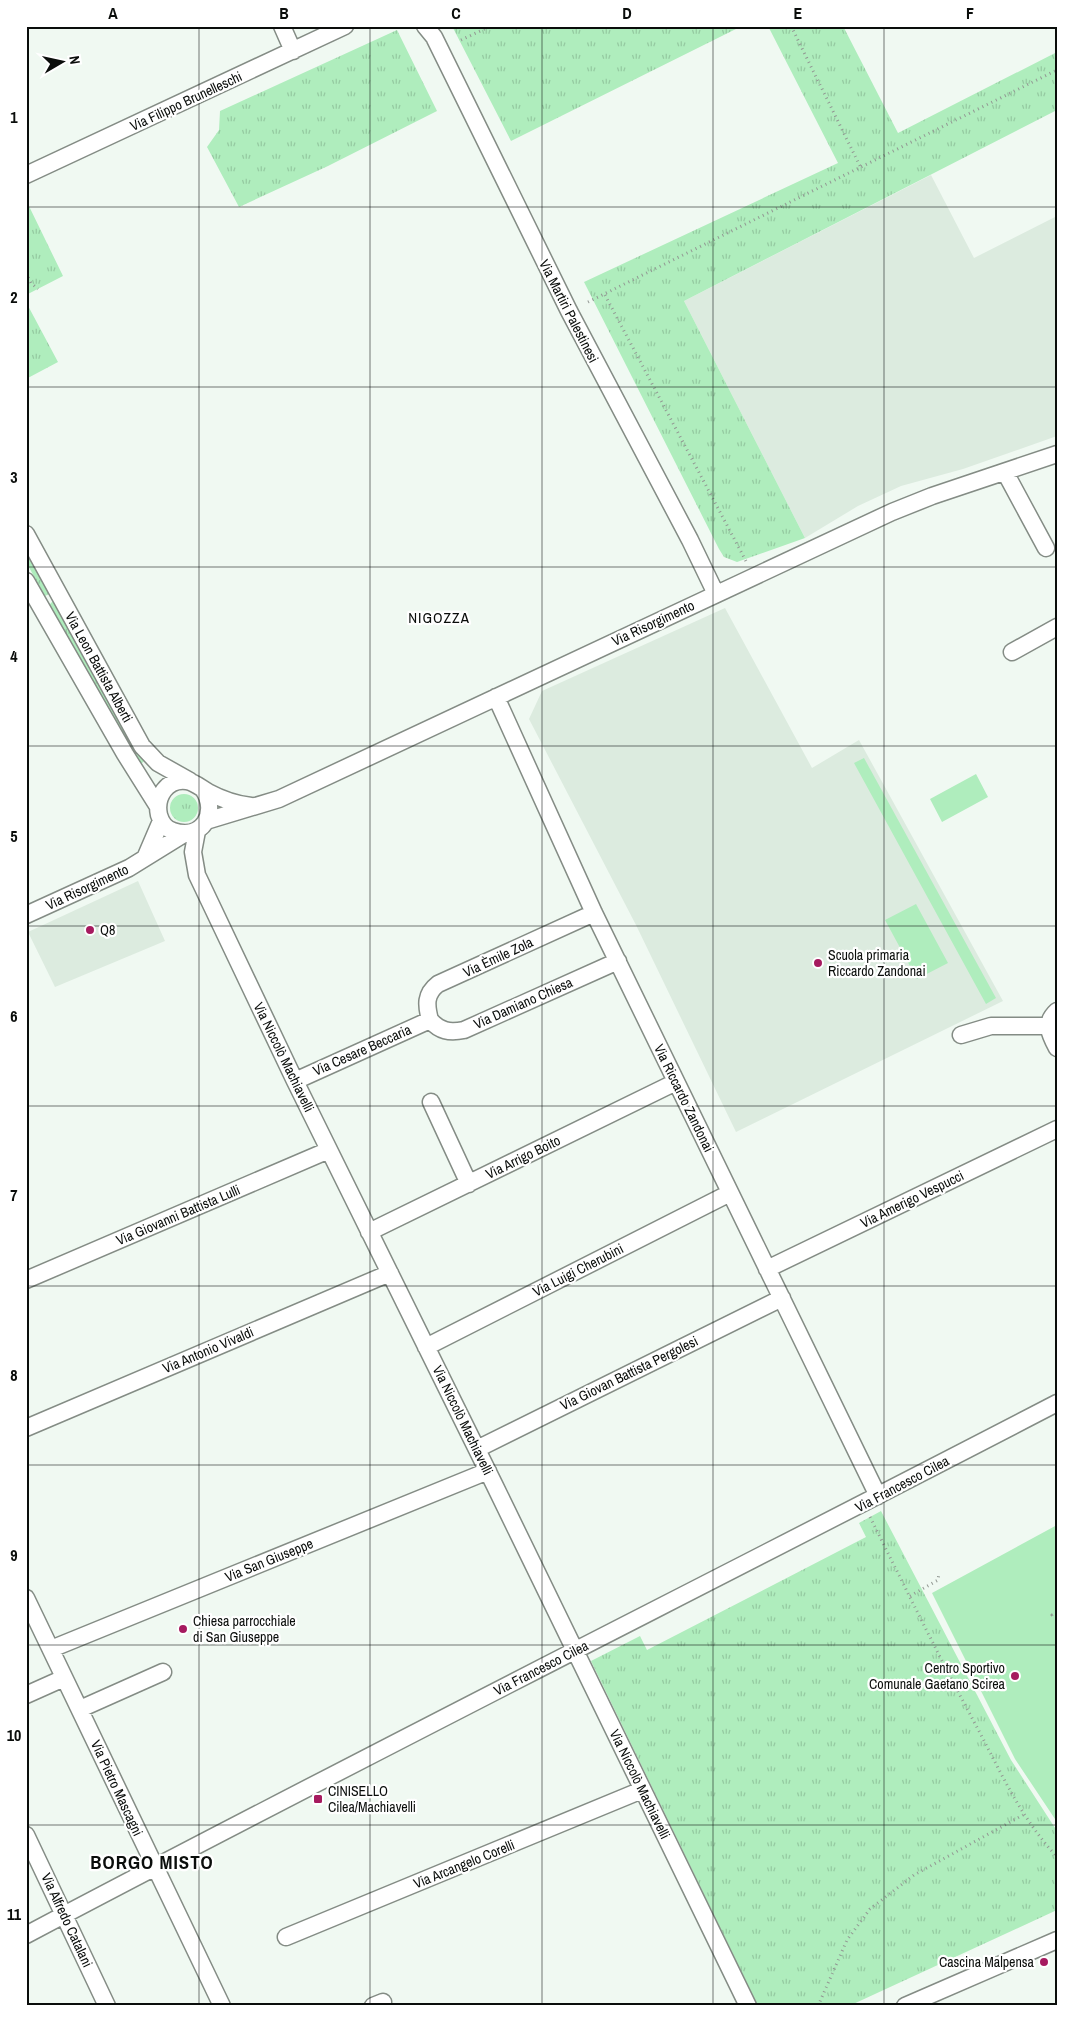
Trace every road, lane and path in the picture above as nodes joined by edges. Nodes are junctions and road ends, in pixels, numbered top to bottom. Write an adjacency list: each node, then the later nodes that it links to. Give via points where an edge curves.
1 (282, 26): 7 (street)
2 (345, 26): 7 (street, Via Filippo Brunelleschi)
3 (425, 26): 23 (street, Via Martiri Palestinesi, via 434,38 556,286)
4 (491, 26): 6 (path)
5 (791, 26): 9 (path)
6 (461, 40)
7 (293, 51): 10 (street, Via Filippo Brunelleschi)
8 (1057, 70): 9 (path)
9 (861, 168): 15 (path)
10 (26, 175)
11 (26, 254): 12 (path)
12 (26, 260)
13 (26, 272): 14 (path)
14 (38, 289)
15 (605, 295): 16 (path); 21 (path)
16 (588, 302)
17 (1057, 454): 18 (street, Via Risorgimento)
18 (1005, 472): 20 (street); 23 (street, Via Risorgimento, via 892,512)
19 (26, 534): 27 (street, Via Leon Battista Alberti, via 142,746 158,764)
20 (1046, 548)
21 (747, 564)
22 (26, 581): 29 (street, Via Leon Battista Alberti)
23 (716, 594): 26 (street, Via Risorgimento)
24 (1057, 627): 25 (street)
25 (1012, 652)
26 (496, 696): 28 (street, Via Risorgimento, via 278,799); 32 (street, Via Riccardo Zandonai)
27 (196, 785): 28 (street, Via Risorgimento, via 221,799); 29 (street, via 175,782 168,786 158,798); 30 (street, via 208,796 210,804)
28 (255, 806): 30 (street, Via Risorgimento)
29 (159, 813): 30 (street, via 171,831); 31 (street)
30 (196, 828): 31 (street, Via Risorgimento); 40 (street, Via Niccolò Machiavelli, via 194,852 197,875)
31 (146, 856): 33 (street, Via Risorgimento, via 129,868)
32 (594, 913): 34 (street, Via Riccardo Zandonai); 36 (street, Via Èmile Zola, via 438,984 428,994)
33 (26, 915)
34 (618, 961): 36 (street, Via Damiano Chiesa, via 464,1030 448,1032); 41 (street, Via Riccardo Zandonai)
35 (1057, 1011): 37 (street)
36 (430, 1020): 40 (street, Via Cesare Beccaria)
37 (1048, 1026): 38 (street, via 991,1026); 39 (street)
38 (961, 1035)
39 (1057, 1048)
40 (295, 1081): 44 (street, Via Niccolò Machiavelli)
41 (676, 1082): 45 (street, Via Arrigo Boito); 46 (street, Via Riccardo Zandonai)
42 (431, 1102): 45 (street)
43 (1057, 1128): 48 (street, Via Amerigo Vespucci)
44 (329, 1150): 47 (street, Via Niccolò Machiavelli); 50 (street, Via Giovanni Battista Lulli)
45 (469, 1184): 47 (street, Via Arrigo Boito)
46 (730, 1193): 48 (street, Via Riccardo Zandonai); 52 (street, Via Luigi Cherubini)
47 (369, 1232): 49 (street, Via Niccolò Machiavelli)
48 (767, 1269): 51 (street, Via Riccardo Zandonai)
49 (390, 1272): 52 (street, Via Niccolò Machiavelli); 54 (street, Via Antonio Vivaldi)
50 (26, 1280)
51 (782, 1298): 55 (street, Via Giovan Battista Pergolesi); 57 (street, Via Riccardo Zandonai)
52 (426, 1346): 55 (street, Via Niccolò Machiavelli)
53 (1057, 1403): 57 (street, Via Francesco Cilea)
54 (26, 1428)
55 (477, 1448): 56 (street, Via Niccolò Machiavelli)
56 (488, 1470): 63 (street, Via San Giuseppe); 64 (street, Via Niccolò Machiavelli)
57 (870, 1500): 59 (path); 64 (street, Via Francesco Cilea)
58 (939, 1573): 59 (path, via 938,1580)
59 (910, 1596): 70 (path)
60 (26, 1598): 63 (street, Via Pietro Mascagni)
61 (1057, 1612): 62 (path, via 1052,1614)
62 (1057, 1616)
63 (50, 1649): 66 (street, Via Pietro Mascagni)
64 (575, 1651): 69 (street, Via Niccolò Machiavelli); 73 (street, Via Francesco Cilea)
65 (163, 1672): 68 (street)
66 (64, 1678): 67 (street); 68 (street, Via Pietro Mascagni)
67 (26, 1695)
68 (80, 1709): 73 (street, Via Pietro Mascagni)
69 (642, 1790): 76 (street, Via Arcangelo Corelli); 80 (street, Via Niccolò Machiavelli)
70 (1023, 1815): 72 (path); 81 (path, via 914,1875 870,1908 847,1940)
71 (26, 1834): 74 (street, Via Alfredo Catalani)
72 (1057, 1858)
73 (155, 1867): 74 (street, Via Francesco Cilea); 79 (street, Via Pietro Mascagni)
74 (64, 1914): 75 (street, Via Francesco Cilea); 78 (street, Via Alfredo Catalani)
75 (26, 1935)
76 (286, 1937)
77 (1057, 1940): 82 (street)
78 (107, 2006)
79 (222, 2006)
80 (748, 2006)
81 (818, 2006)
82 (905, 2006)

